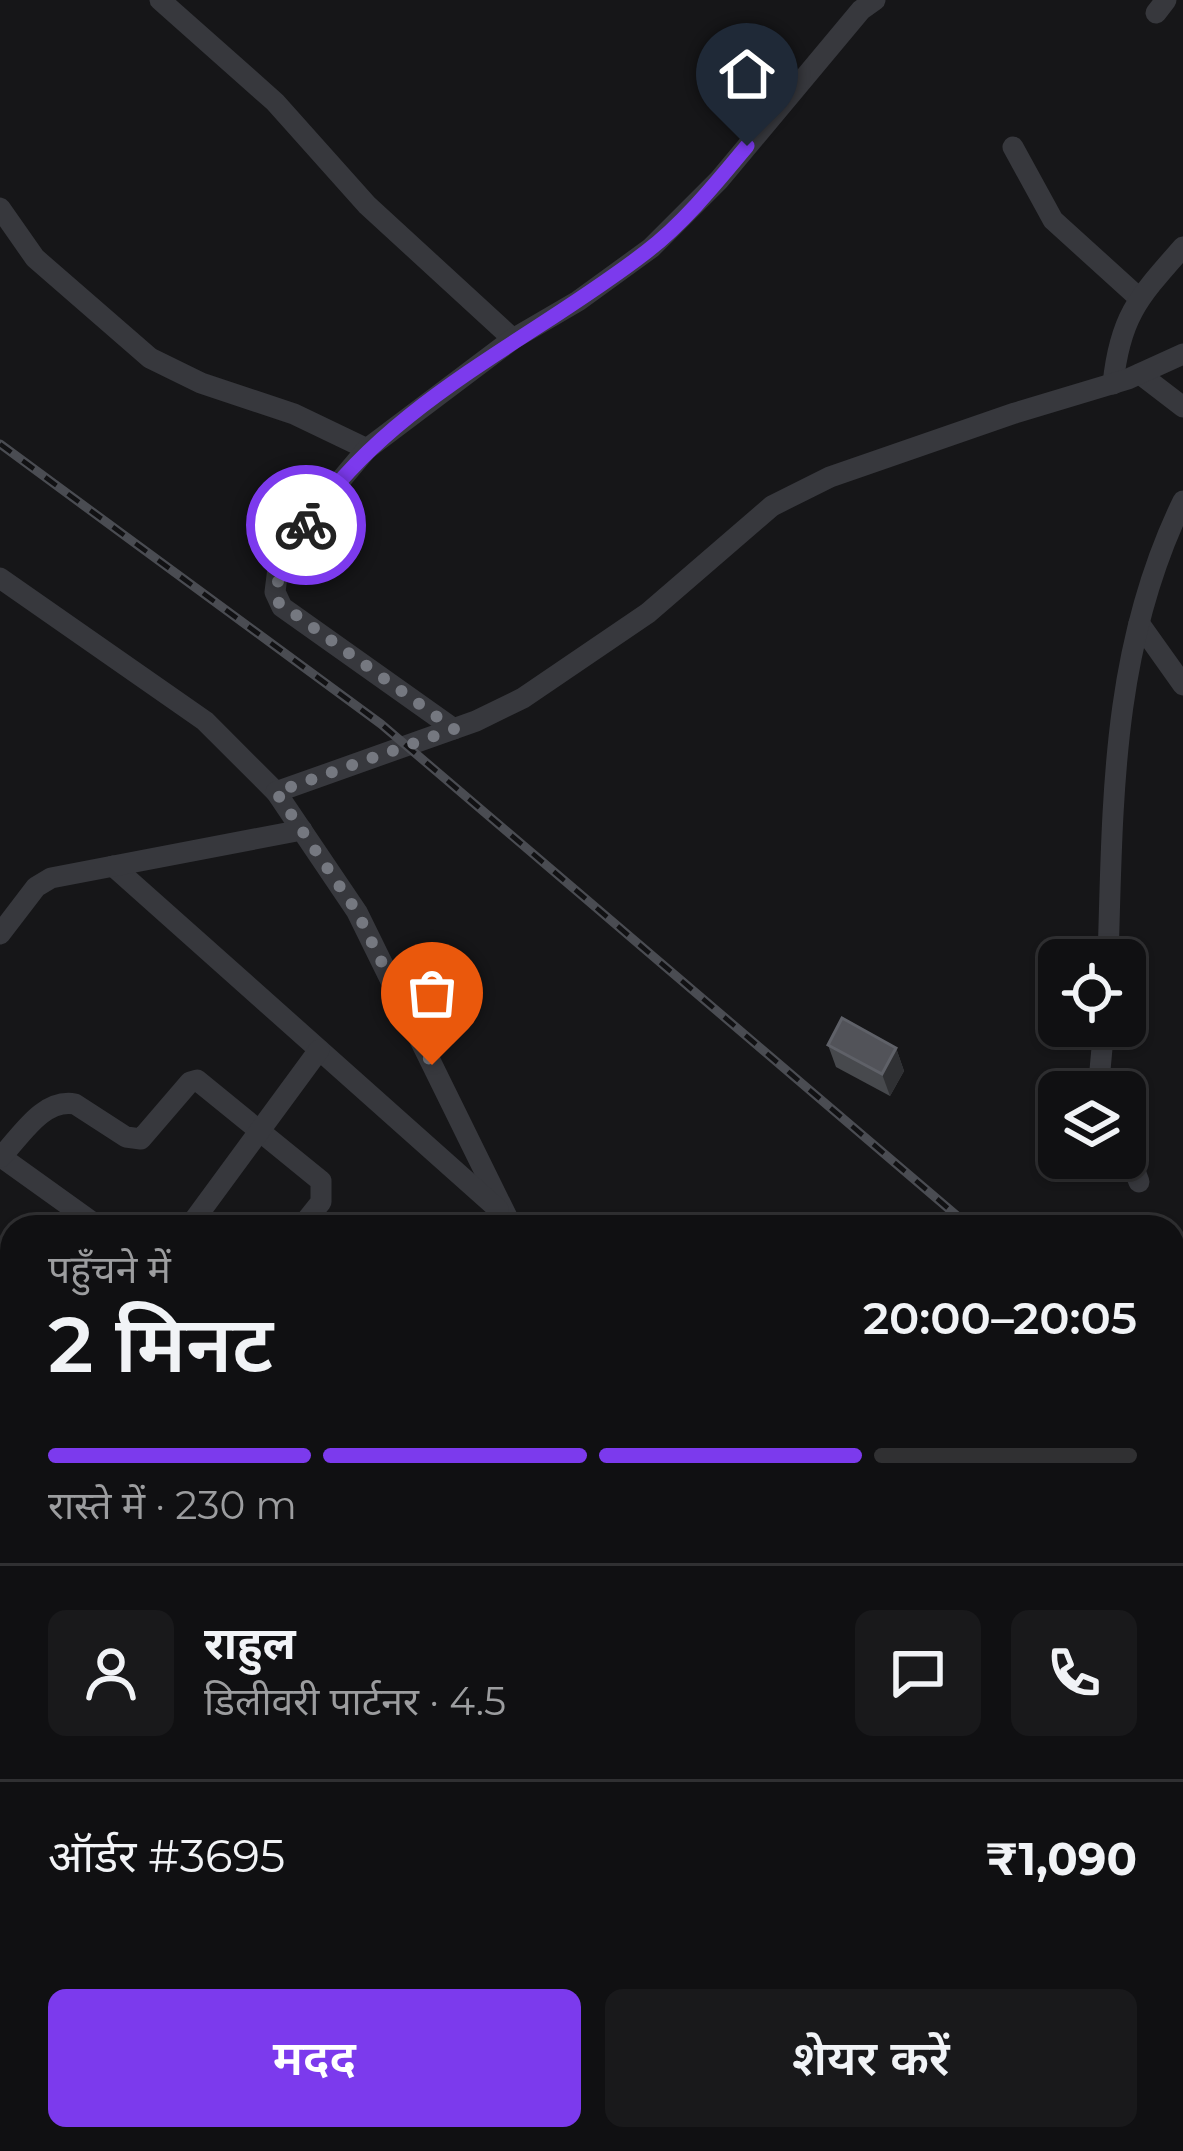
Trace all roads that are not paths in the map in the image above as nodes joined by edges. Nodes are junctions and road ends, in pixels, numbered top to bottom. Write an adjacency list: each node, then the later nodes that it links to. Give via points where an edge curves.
1 (160, 0): 7 (street, via 275,102 367,205)
2 (875, 0): 7 (street, via 651,248)
3 (1013, 146): 6 (street, via 1053,220)
4 (0, 208): 12 (street, via 35,258 150,358)
5 (1183, 247): 6 (street)
6 (1139, 298): 10 (street, via 1119,337)
7 (513, 339): 12 (street)
8 (1183, 354): 9 (street)
9 (1140, 374): 10 (street); 11 (street)
10 (1113, 384): 17 (street, via 830,477 772,506 648,613 523,698)
11 (1183, 407)
12 (367, 449): 17 (street, via 278,568 278,602)
13 (1183, 501): 15 (street)
14 (0, 578): 18 (street, via 205,722)
15 (1139, 623): 16 (street); 22 (street, via 1114,755)
16 (1183, 685)
17 (454, 729): 18 (street)
18 (276, 792): 19 (street)
19 (302, 830): 20 (street); 32 (street, via 357,912)
20 (113, 866): 21 (street, via 36,887); 23 (street)
21 (0, 934)
22 (1109, 939)
23 (319, 1050): 24 (street); 31 (street)
24 (261, 1130): 25 (street, via 197,1080 141,1139 66,1102 46,1109); 29 (street); 30 (street, via 321,1181)
25 (1, 1157): 28 (street)
26 (1138, 1179): 27 (street)
27 (1139, 1182)
28 (82, 1215)
29 (198, 1215)
30 (311, 1215)
31 (502, 1215)
32 (507, 1215)

